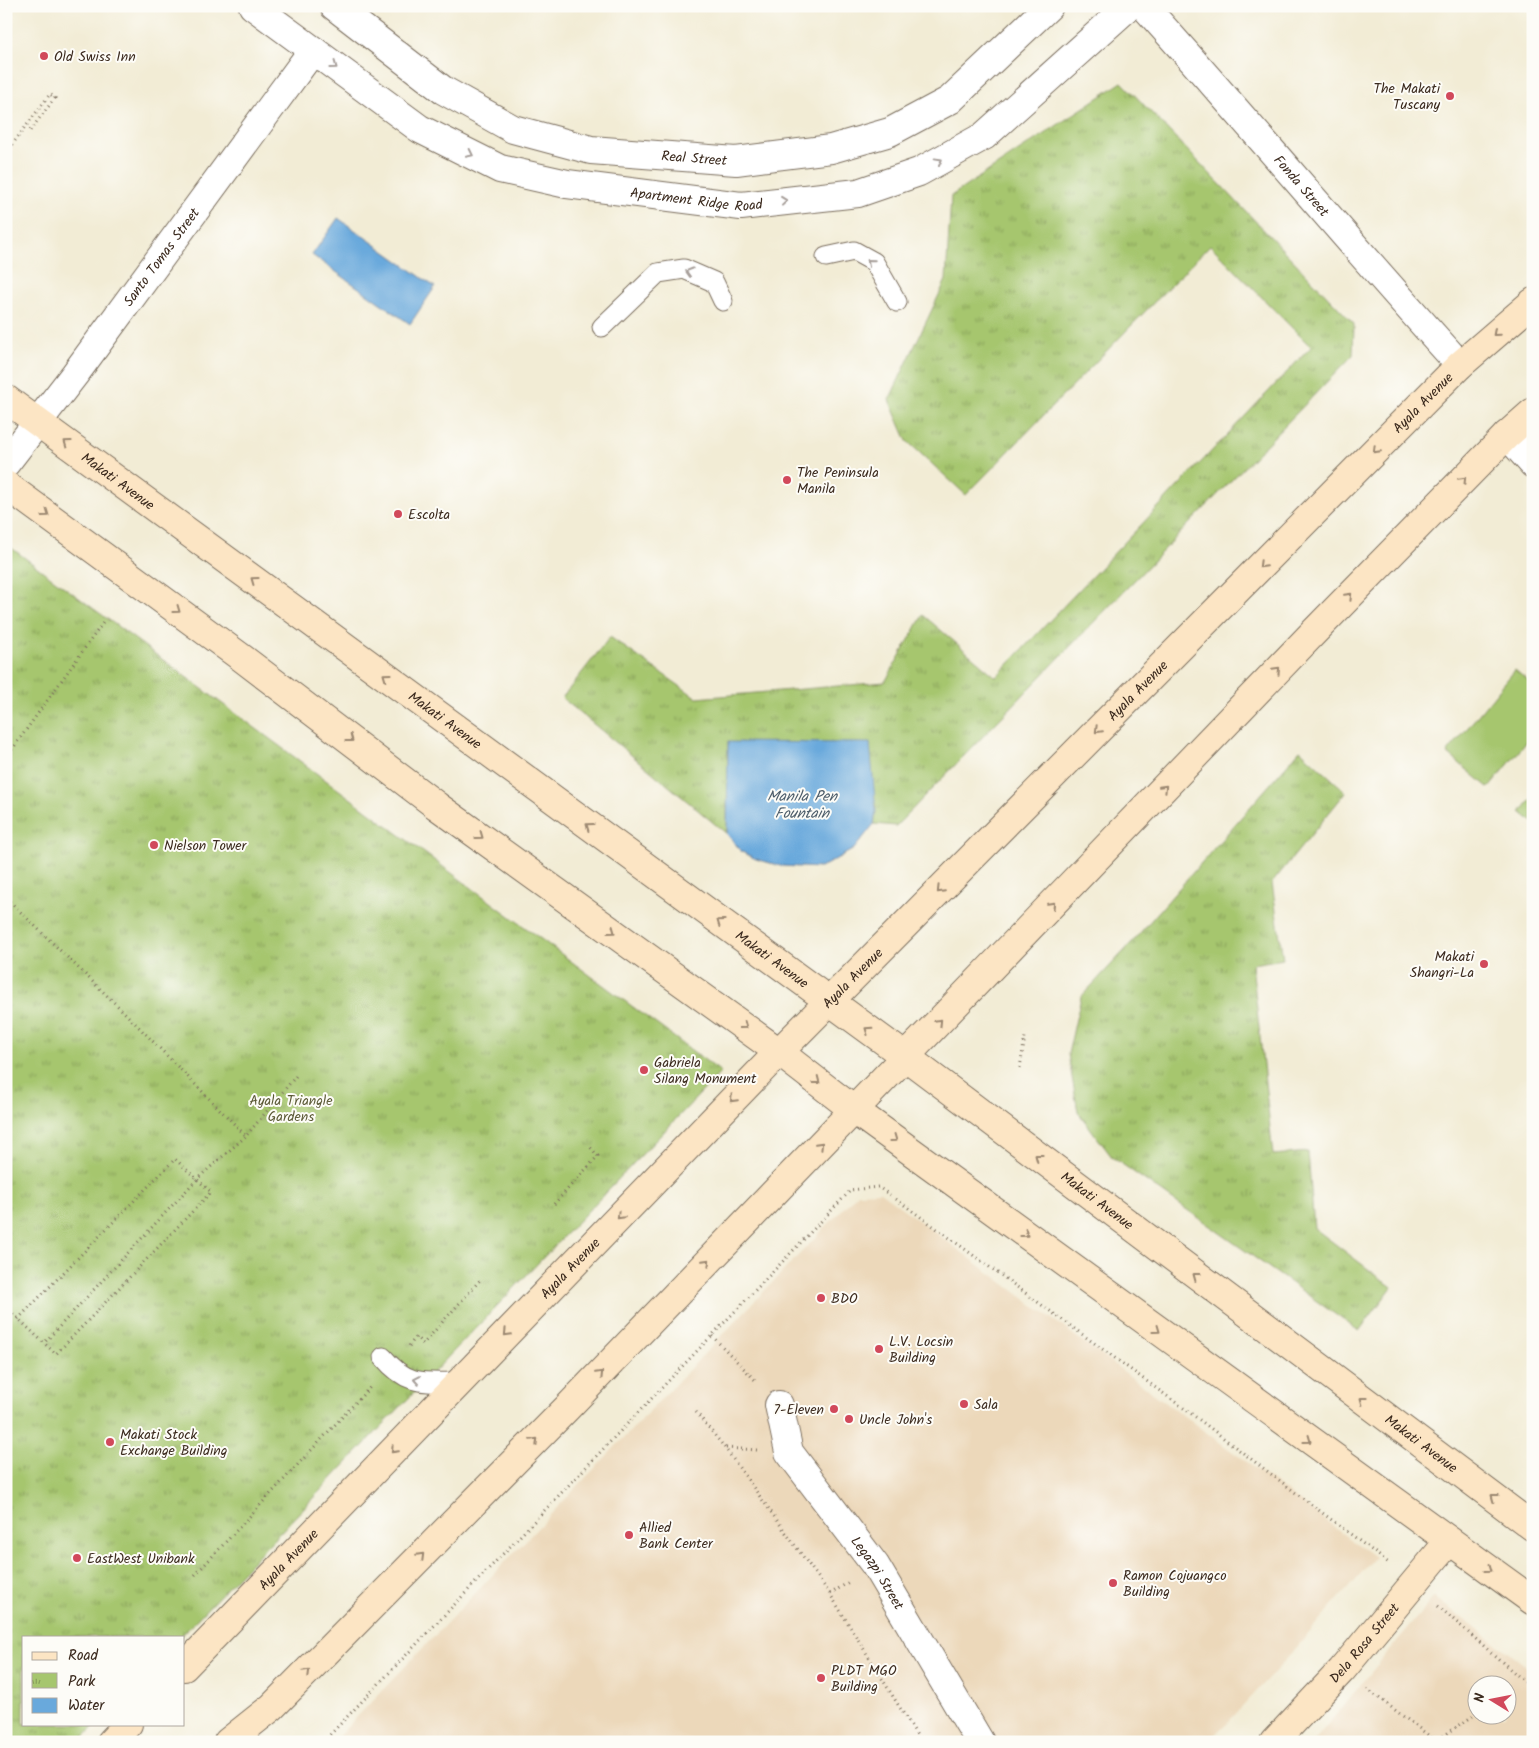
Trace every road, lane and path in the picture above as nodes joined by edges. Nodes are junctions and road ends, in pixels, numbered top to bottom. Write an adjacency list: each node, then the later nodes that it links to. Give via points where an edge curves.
1 (253, 6): 6 (street, Apartment Ridge Road)
2 (1049, 6): 5 (street, Real Street, via 950,100 890,132 831,149 736,161 591,150 513,129 443,90)
3 (1129, 6): 6 (street, Apartment Ridge Road, one-way to 3, via 420,129 500,169 567,184 741,206 858,193 918,172 984,136)
4 (1144, 6): 14 (street, Fonda Street)
5 (345, 9)
6 (313, 50): 17 (street, Santo Tomas Street)
7 (29, 132): 8 (path, via 55,98 50,94)
8 (6, 154)
9 (826, 257): 11 (lane, one-way to 9, via 874,262 854,251)
10 (724, 301): 13 (lane, one-way to 13, via 714,282 684,269 658,273)
11 (898, 302)
12 (1533, 302): 14 (main road, Ayala Avenue, one-way to 14)
13 (602, 326)
14 (1460, 365): 25 (main road, Ayala Avenue, one-way to 25)
15 (6, 399): 17 (main road, Makati Avenue)
16 (1533, 412): 18 (main road)
17 (38, 423): 19 (street, Santo Tomas Street); 25 (main road, Makati Avenue, one-way to 17)
18 (1507, 435): 20 (street); 28 (main road, one-way to 18)
19 (6, 463)
20 (1533, 464)
21 (6, 485): 27 (main road, one-way to 27, via 437,806)
22 (104, 620): 23 (path)
23 (6, 758)
24 (6, 898): 32 (path)
25 (830, 1003): 27 (main road, Ayala Avenue); 28 (main road, Makati Avenue, one-way to 25)
26 (1025, 1038): 29 (path)
27 (780, 1052): 31 (main road, one-way to 31); 44 (main road, Ayala Avenue, one-way to 44)
28 (906, 1057): 31 (main road); 47 (main road, Makati Avenue, one-way to 28)
29 (1020, 1068)
30 (296, 1076): 32 (path)
31 (854, 1110): 48 (main road, one-way to 48); 55 (main road, one-way to 31, via 566,1410)
32 (246, 1136): 34 (path)
33 (590, 1147): 37 (path, via 598,1156)
34 (197, 1179): 40 (path, via 175,1159); 42 (path); 42 (path, via 211,1192 56,1354)
35 (890, 1195): 41 (path, via 878,1188 851,1190)
36 (896, 1199): 50 (path, via 1189,1412)
37 (554, 1204)
38 (480, 1279): 43 (path, via 423,1344 416,1338)
39 (6, 1307): 40 (path)
40 (18, 1319): 42 (path)
41 (712, 1336): 45 (path); 62 (path)
42 (44, 1343)
43 (386, 1361): 44 (lane, one-way to 43, via 415,1382); 49 (path)
44 (460, 1382): 52 (main road, Ayala Avenue, one-way to 52)
45 (779, 1405): 64 (street, Legazpi Street, via 789,1452 875,1566)
46 (696, 1412): 63 (path, via 830,1594)
47 (1533, 1526)
48 (1449, 1541): 50 (main road, Dela Rosa Street); 51 (main road, one-way to 51)
49 (196, 1576)
50 (1414, 1583): 53 (main road, Dela Rosa Street); 54 (path)
51 (1533, 1601)
52 (185, 1666)
53 (1342, 1670): 58 (path); 65 (main road, Dela Rosa Street)
54 (1533, 1689)
55 (272, 1707): 60 (main road); 61 (main road)
56 (1466, 1721): 58 (path)
57 (126, 1726): 59 (main road)
58 (1435, 1741)
59 (111, 1742)
60 (228, 1742)
61 (248, 1742)
62 (323, 1742)
63 (921, 1742)
64 (980, 1742)
65 (1274, 1742)

